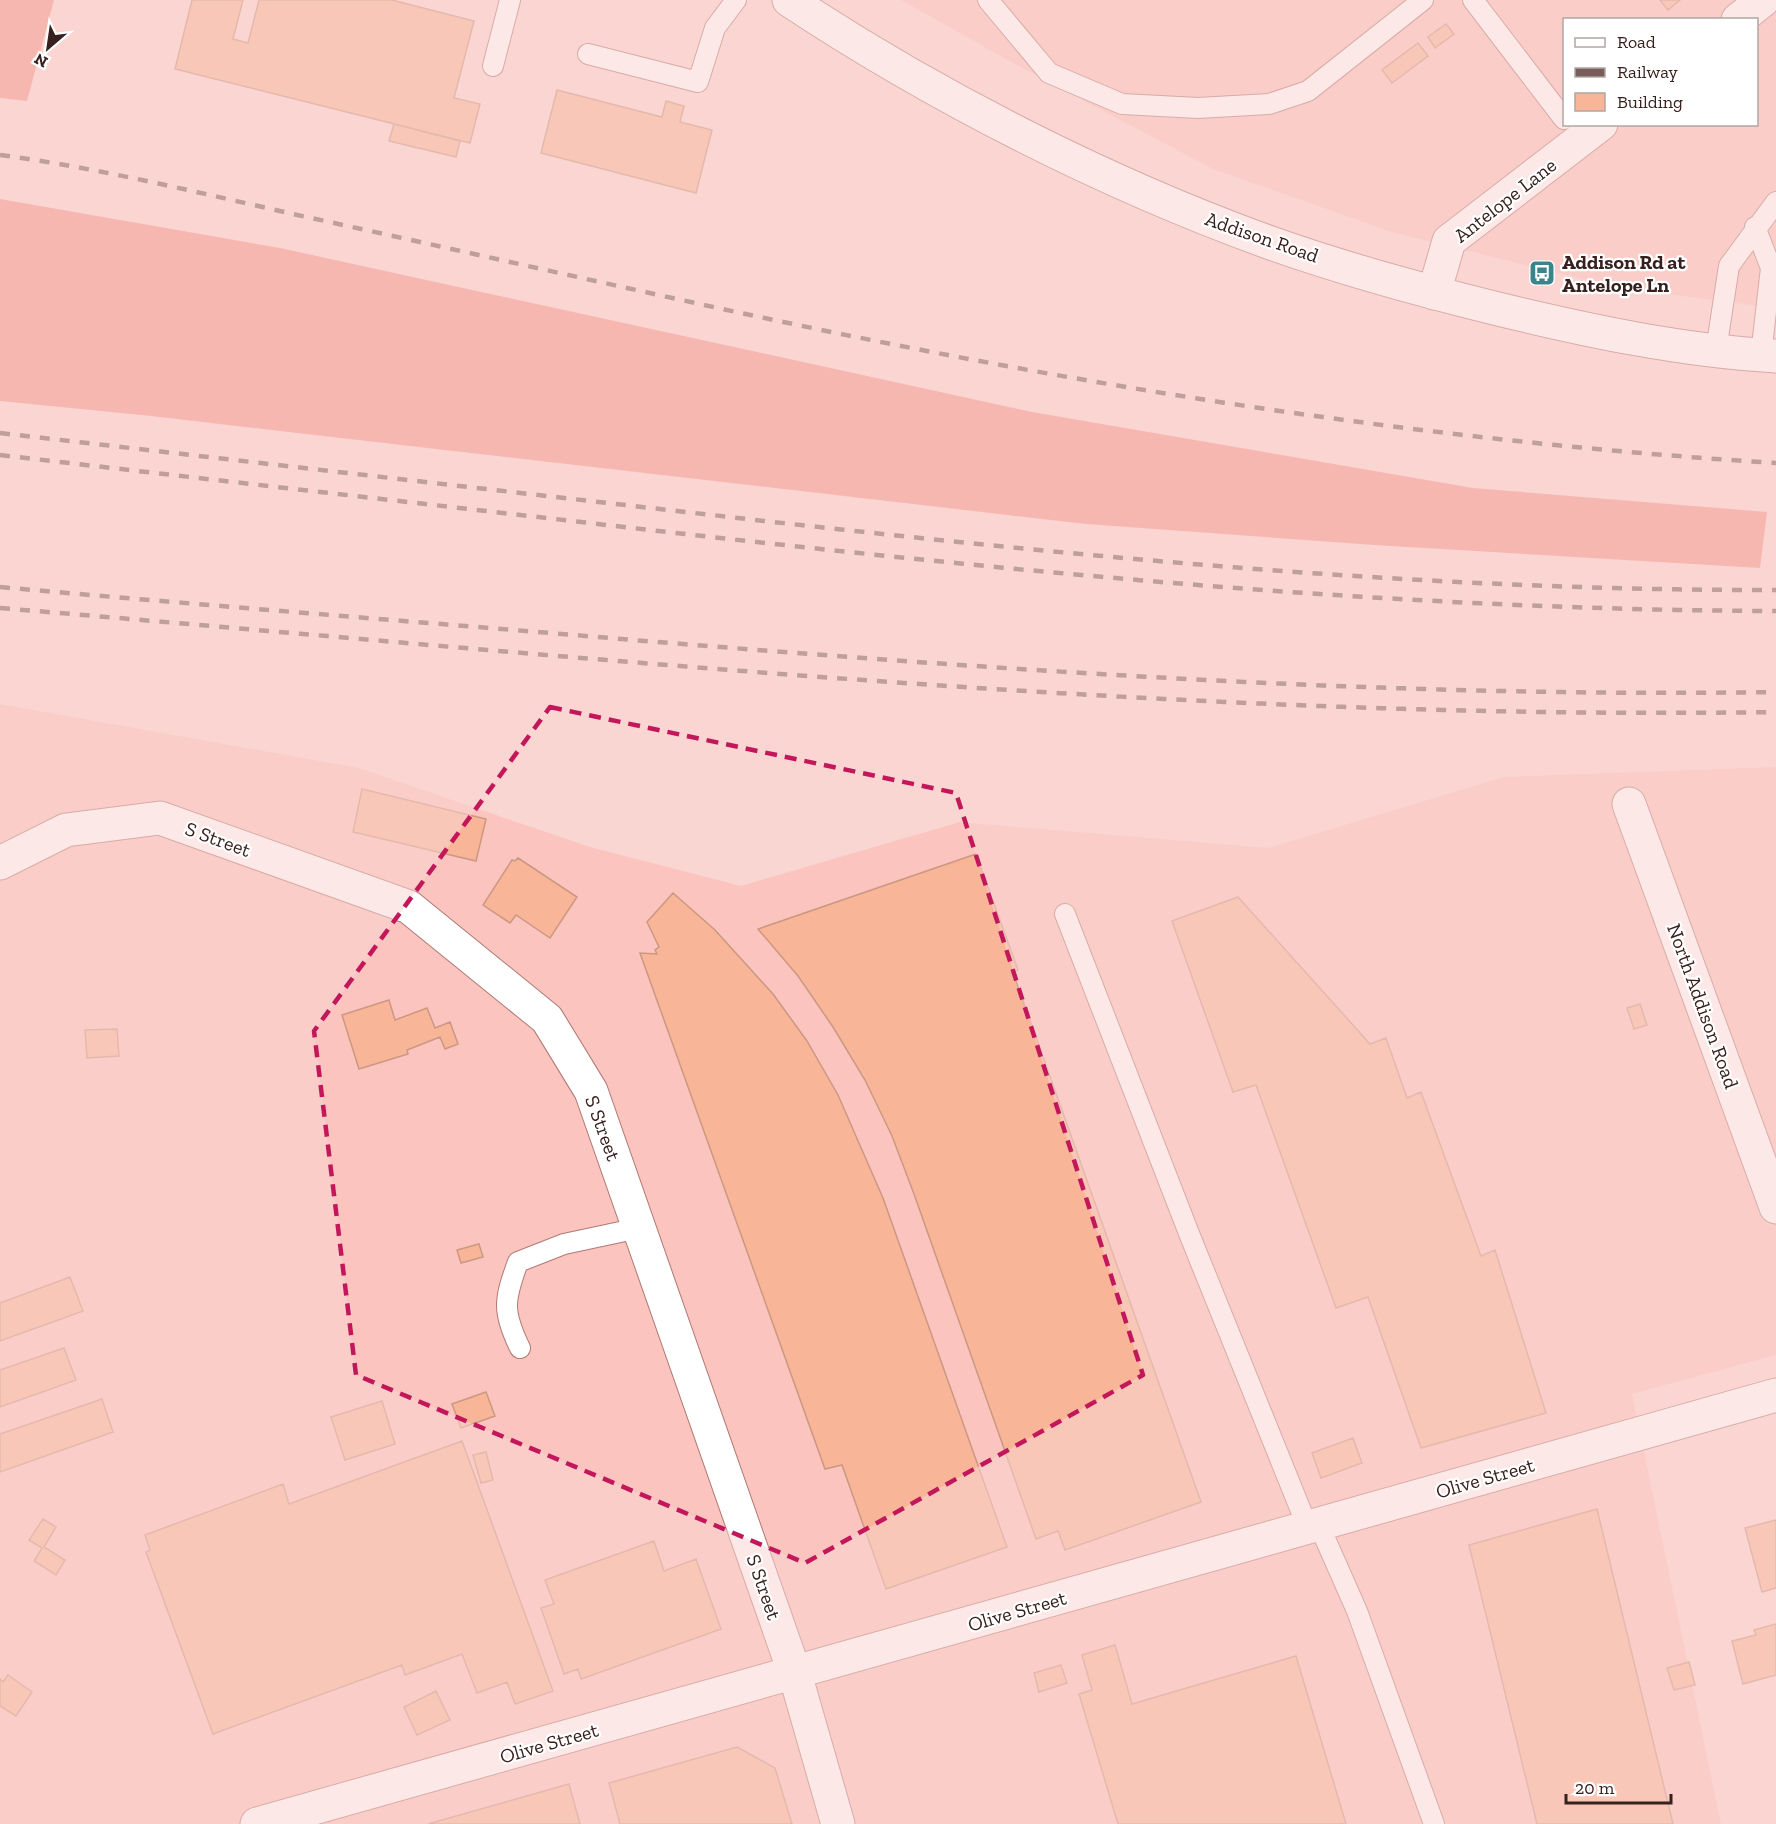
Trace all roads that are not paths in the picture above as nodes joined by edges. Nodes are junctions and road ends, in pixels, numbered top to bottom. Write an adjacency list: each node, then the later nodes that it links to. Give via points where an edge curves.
1 (510, 0): 10 (lane)
2 (736, 0): 9 (lane, via 715,28 698,82)
3 (789, 0): 15 (street, Addison Road, via 991,117 1114,177 1271,242)
4 (988, 0): 5 (lane, via 1049,73 1122,104 1198,108 1269,104 1308,91)
5 (1423, 0)
6 (1473, 0): 11 (lane)
7 (1763, 0): 8 (street)
8 (1740, 18)
9 (588, 54)
10 (493, 66)
11 (1563, 108)
12 (1579, 127): 15 (street, Antelope Lane, via 1449,241)
13 (1776, 202): 14 (lane)
14 (1755, 227): 16 (lane, via 1729,266); 17 (lane, via 1771,268)
15 (1434, 293): 16 (street, Addison Road, via 1582,329)
16 (1716, 350): 17 (street, Addison Road)
17 (1768, 355)
18 (1629, 804): 21 (street, North Addison Road)
19 (0, 863): 22 (street, S Street, via 66,830 160,818 409,907 547,1019 591,1091)
20 (1065, 914): 25 (lane, via 1190,1236)
21 (1776, 1207)
22 (639, 1228): 23 (lane, via 564,1244 518,1262 508,1289 508,1322); 26 (street, S Street)
23 (520, 1348)
24 (1776, 1395): 25 (street, Olive Street)
25 (1314, 1526): 26 (street, Olive Street); 29 (lane, via 1357,1611)
26 (795, 1674): 27 (street, Olive Street); 28 (street, S Street)
27 (258, 1824)
28 (838, 1824)
29 (1434, 1824)

